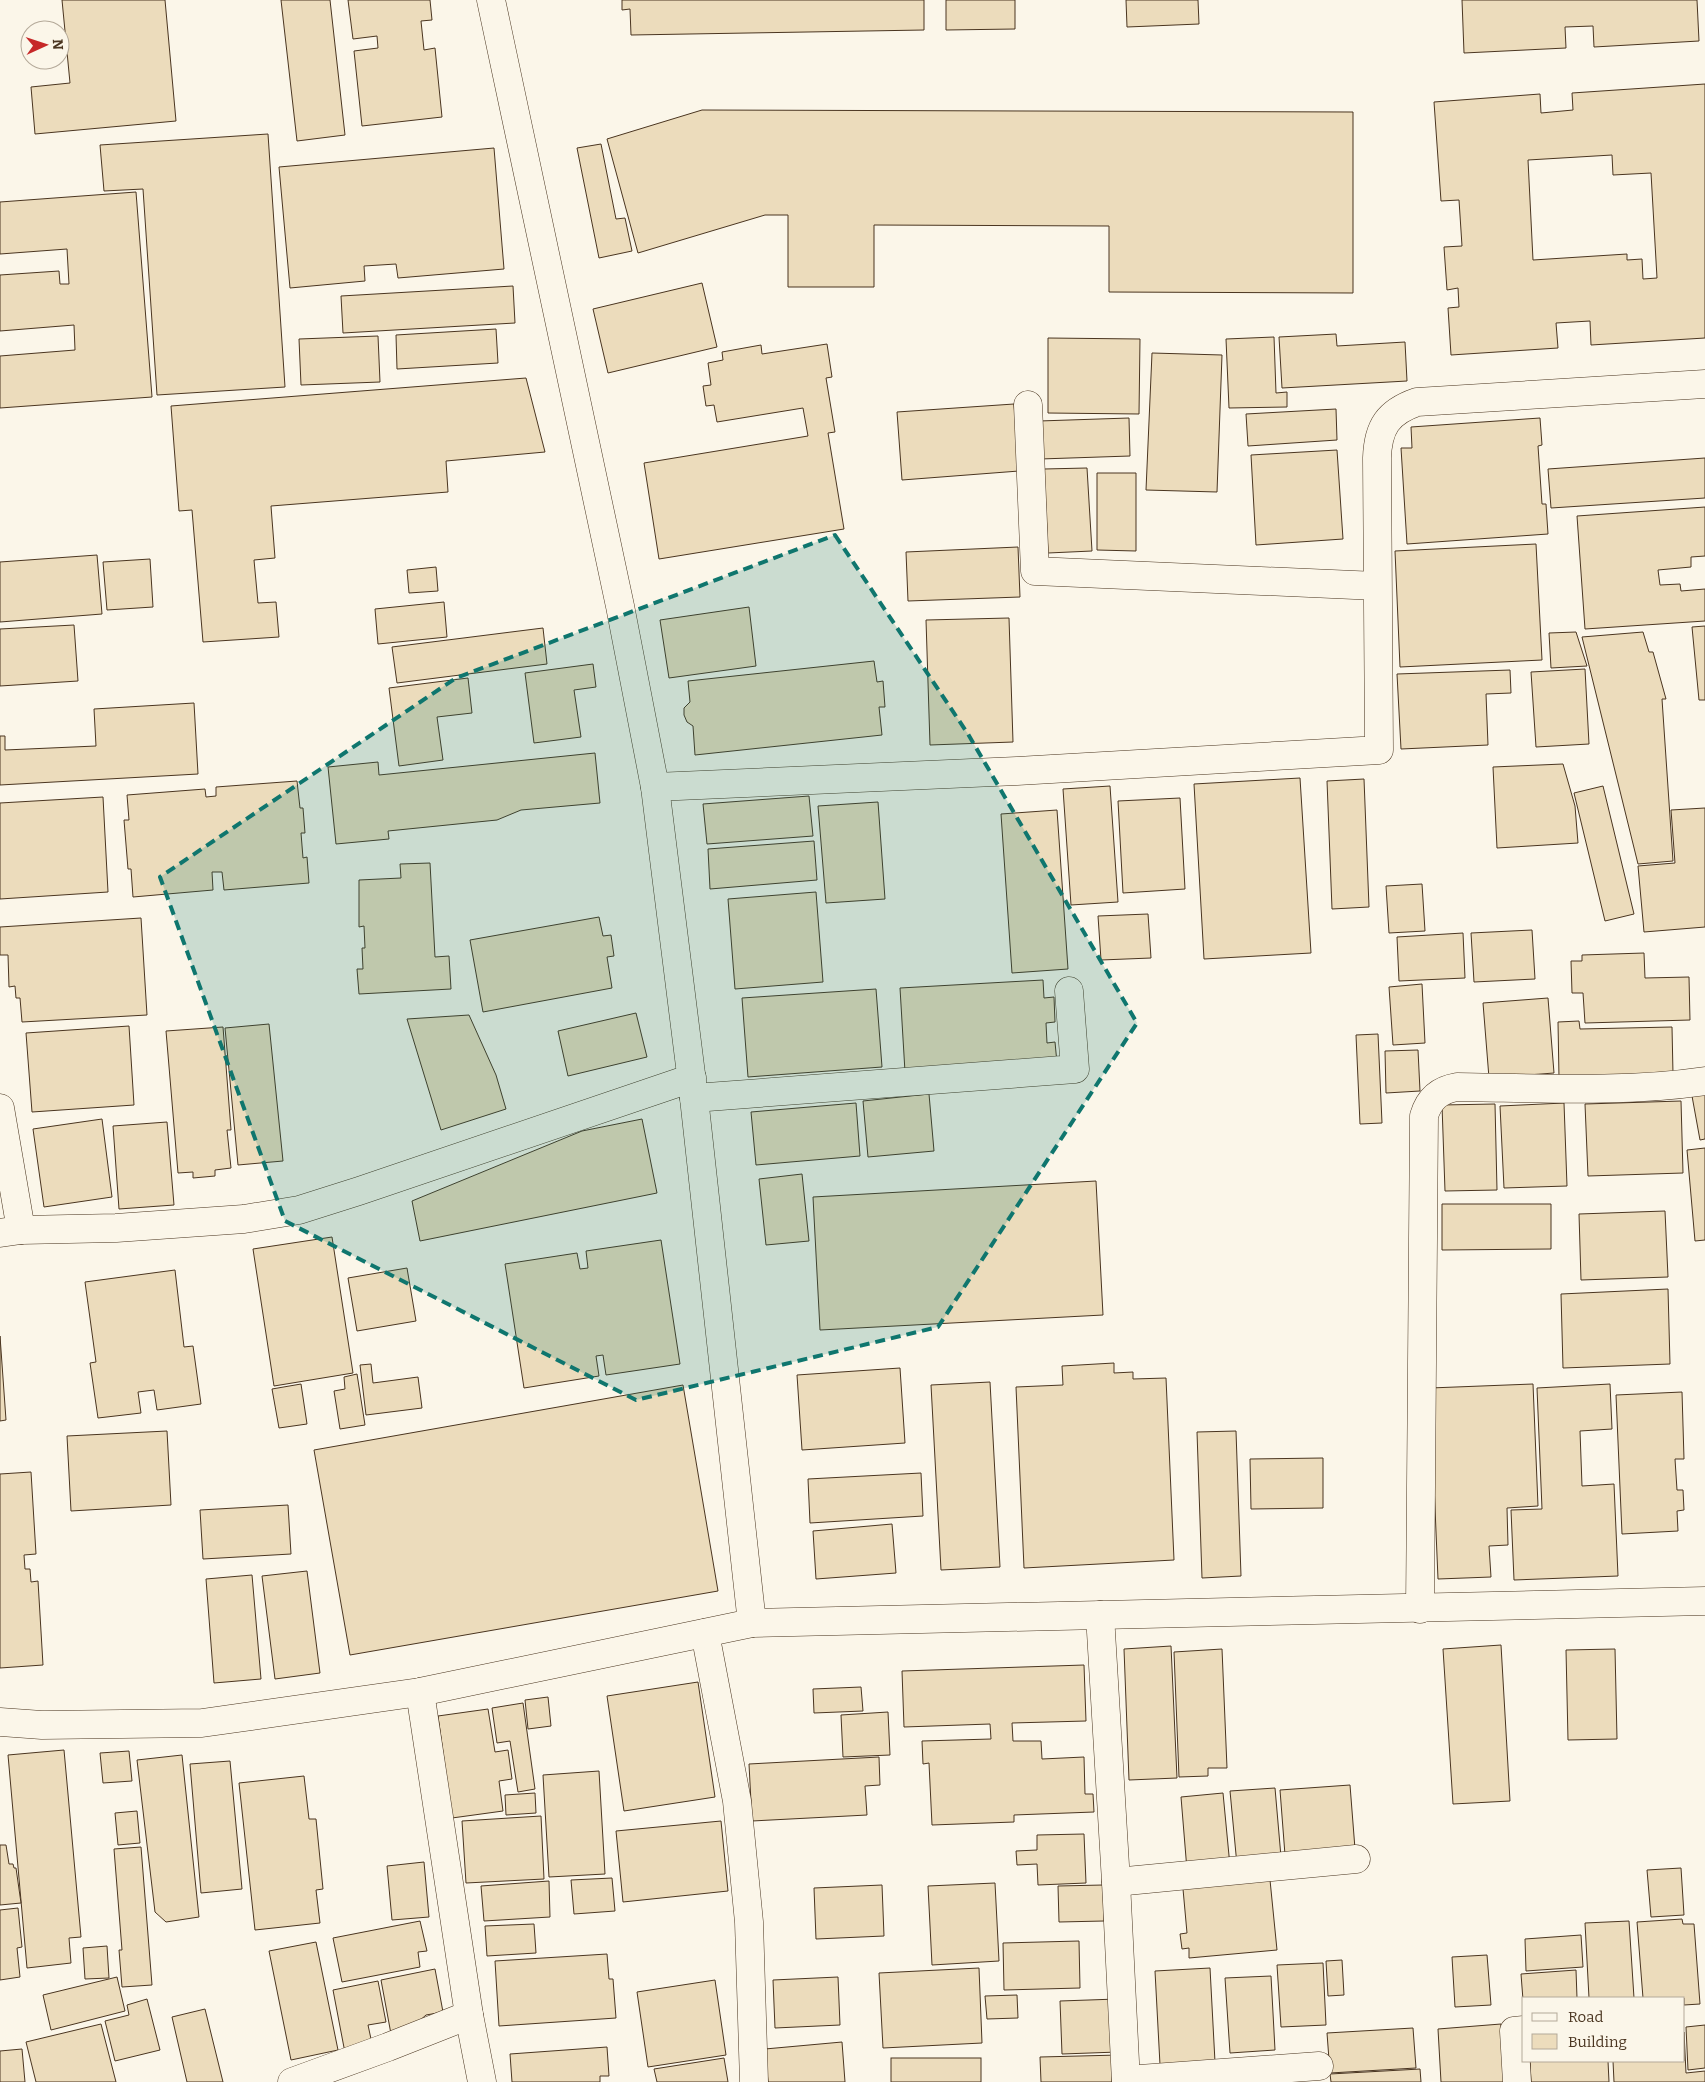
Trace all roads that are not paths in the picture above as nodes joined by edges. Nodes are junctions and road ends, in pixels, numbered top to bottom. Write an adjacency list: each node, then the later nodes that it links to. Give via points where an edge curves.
1 (491, 0): 5 (street, via 620,606)
2 (1705, 384): 4 (street, via 1432,400 1402,407 1390,416 1378,443)
3 (1028, 405): 4 (street, via 1035,571)
4 (1377, 586): 5 (street, via 1379,750)
5 (655, 787): 8 (street)
6 (1069, 991): 8 (street, via 1075,1070)
7 (1705, 1081): 12 (street, via 1670,1086 1457,1087 1445,1089 1427,1105 1424,1116)
8 (693, 1088): 10 (street, via 300,1210 234,1220); 14 (street)
9 (0, 1108): 10 (street)
10 (11, 1231)
11 (1705, 1601): 12 (street)
12 (1420, 1609): 13 (street)
13 (1100, 1615): 14 (street); 19 (street)
14 (752, 1623): 15 (street)
15 (705, 1633): 16 (street); 26 (street, via 737,1801 749,1922)
16 (420, 1692): 17 (street, via 202,1723 42,1725); 20 (street)
17 (0, 1722)
18 (1356, 1859): 19 (street)
19 (1116, 1882): 23 (street)
20 (468, 2015): 24 (street); 25 (street)
21 (1522, 2030): 27 (street, via 1514,2030)
22 (1319, 2066): 23 (street)
23 (1126, 2081)
24 (292, 2082)
25 (482, 2082)
26 (754, 2082)
27 (1517, 2082)

